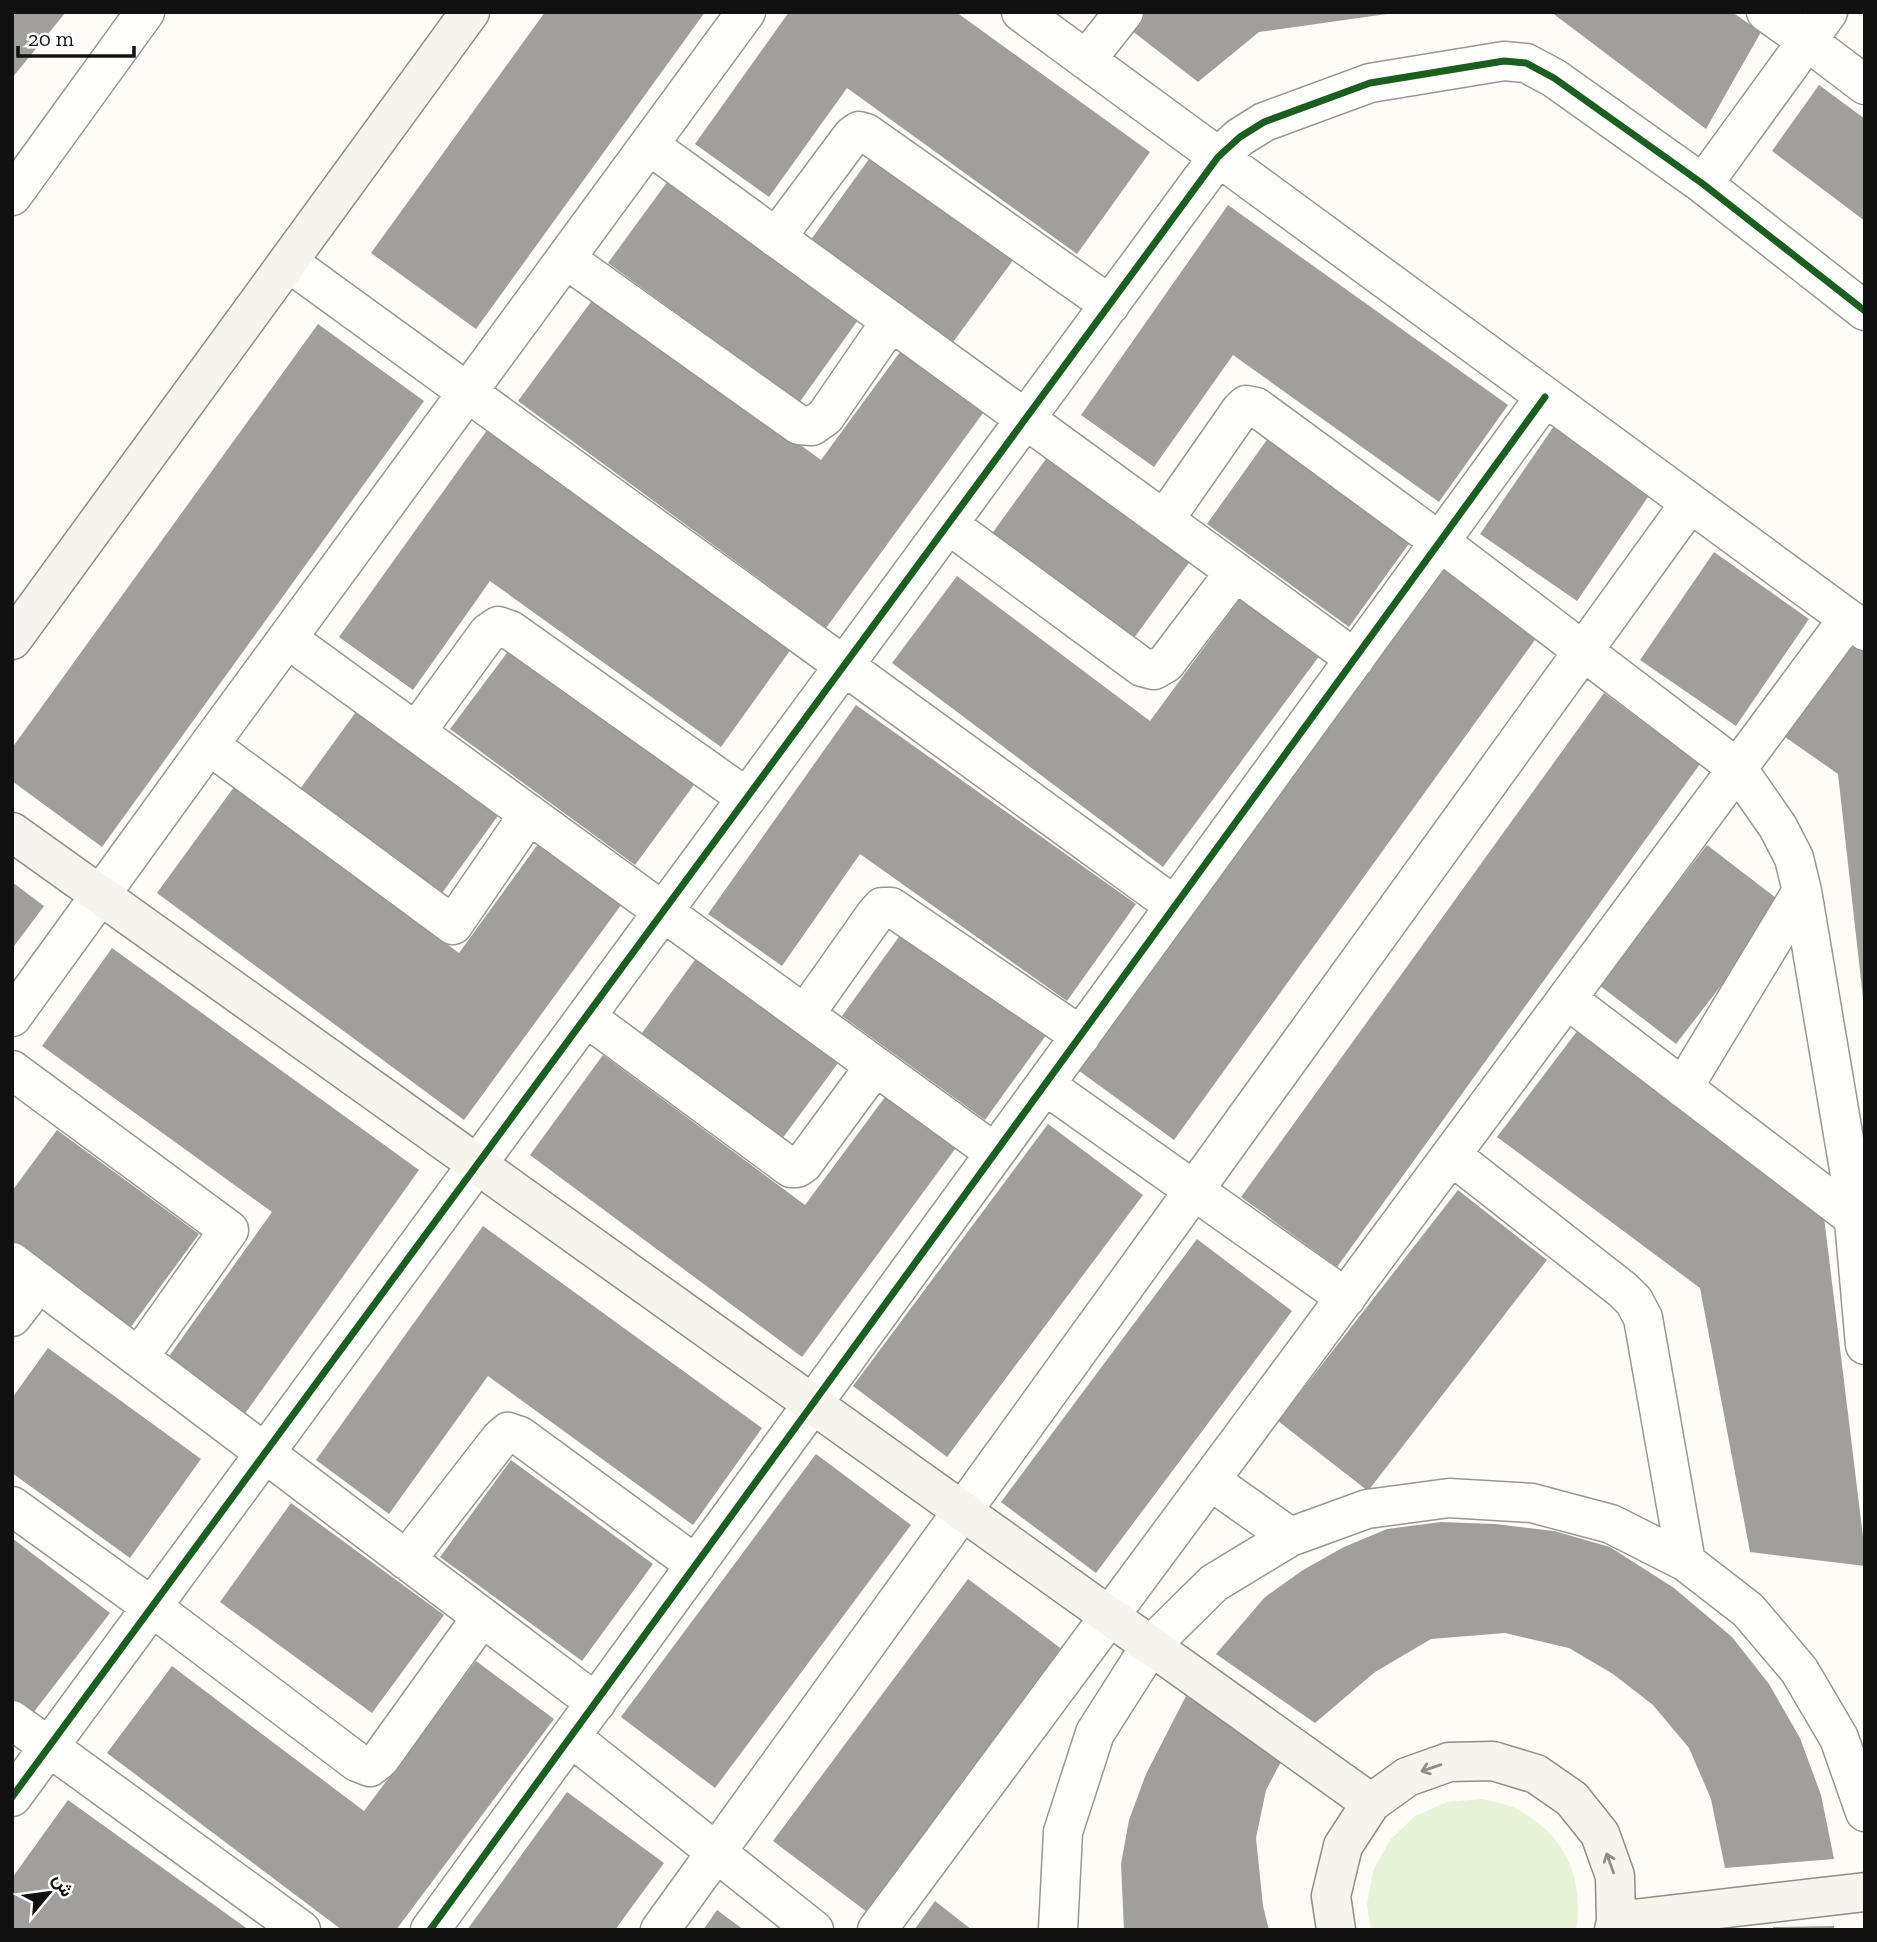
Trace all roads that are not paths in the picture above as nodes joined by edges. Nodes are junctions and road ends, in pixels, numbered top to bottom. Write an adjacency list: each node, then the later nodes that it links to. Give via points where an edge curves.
1 (145, 12): 13 (street)
2 (470, 12): 16 (street)
3 (746, 12): 10 (street)
4 (1021, 12): 8 (street)
5 (1124, 12): 8 (street)
6 (1766, 12): 7 (street)
7 (1818, 27): 9 (street); 12 (street)
8 (1086, 60): 11 (street)
9 (1865, 85)
10 (649, 145): 14 (street); 15 (street)
11 (1218, 157): 12 (street, via 1264,122 1370,83 1504,61 1526,63 1554,78); 17 (street); 21 (street)
12 (1703, 184): 18 (street)
13 (12, 195)
14 (776, 238): 17 (street, via 859,131); 19 (street)
15 (566, 259): 19 (street, via 799,425 812,426 825,417); 20 (street)
16 (288, 262): 20 (street); 29 (street)
17 (1110, 305): 22 (street)
18 (1865, 312)
19 (891, 321): 22 (street)
20 (468, 393): 30 (street); 33 (street)
21 (1545, 397): 23 (street); 26 (street)
22 (1026, 419): 24 (street); 25 (street)
23 (1690, 503): 28 (street); 31 (street)
24 (1164, 520): 26 (street, via 1246,405 1256,407); 27 (street)
25 (948, 524): 27 (street, via 1142,667 1154,670 1166,663); 33 (street)
26 (1440, 542): 31 (street); 32 (street)
27 (1236, 572): 32 (street)
28 (1856, 625): 36 (street)
29 (12, 639)
30 (288, 639): 34 (street); 35 (street)
31 (1584, 652): 36 (street); 57 (street)
32 (1355, 659): 42 (street)
33 (844, 666): 37 (street); 42 (street)
34 (416, 732): 37 (street, via 488,633 498,626 510,630); 38 (street)
35 (209, 745): 38 (street, via 453,925); 41 (street)
36 (1737, 768): 40 (street, via 1779,827 1794,858); 44 (street)
37 (747, 798): 43 (street)
38 (529, 814): 43 (street)
39 (12, 832): 41 (street)
40 (1802, 891): 52 (street); 56 (street)
41 (100, 895): 46 (street); 55 (street)
42 (1175, 906): 48 (street)
43 (663, 912): 45 (street); 47 (street)
44 (1567, 999): 52 (street); 54 (street)
45 (805, 1014): 48 (street, via 875,915 882,907 891,907); 49 (street)
46 (12, 1017)
47 (586, 1017): 49 (street, via 791,1168 803,1164); 55 (street)
48 (1081, 1036): 51 (street)
49 (875, 1066): 53 (street)
50 (12, 1070): 63 (street, via 229,1230)
51 (1045, 1085): 53 (street); 57 (street)
52 (1683, 1088): 58 (street)
53 (995, 1153): 64 (street)
54 (1451, 1156): 60 (street); 71 (street, via 1634,1301 1643,1318)
55 (478, 1165): 64 (street); 65 (street)
56 (1858, 1175): 58 (street)
57 (1194, 1191): 60 (street); 68 (street)
58 (1854, 1218): 62 (street)
59 (26, 1272): 61 (street); 63 (street)
60 (1346, 1298): 66 (street)
61 (12, 1317)
62 (1865, 1345)
63 (139, 1357): 65 (street)
64 (813, 1404): 68 (street); 72 (street)
65 (265, 1453): 70 (street); 73 (street)
66 (1211, 1481): 69 (street); 74 (street)
67 (12, 1506): 73 (street)
68 (962, 1511): 74 (street); 84 (street)
69 (1290, 1536): 71 (street, via 1367,1509 1449,1498 1532,1503 1611,1524); 76 (street, via 1214,1583)
70 (406, 1560): 72 (street, via 508,1432 520,1436); 75 (street)
71 (1686, 1562): 83 (street, via 1748,1610 1799,1670 1839,1738)
72 (696, 1564): 77 (street)
73 (152, 1607): 75 (street, via 370,1767); 80 (street)
74 (1111, 1616): 76 (street); 91 (street)
75 (482, 1617): 77 (street)
76 (1151, 1645): 82 (street); 92 (street, via 1095,1733 1063,1832)
77 (596, 1703): 79 (street)
78 (12, 1720): 80 (street)
79 (571, 1737): 84 (street); 88 (street)
80 (50, 1747): 81 (street); 87 (street)
81 (12, 1797)
82 (1371, 1803): 86 (street, one-way to 82, via 1615,1877 1600,1834 1572,1799 1536,1774 1493,1761 1449,1762 1407,1777); 93 (street, via 1343,1846 1331,1896)
83 (1865, 1812)
84 (716, 1852): 89 (street); 90 (street)
85 (1865, 1892): 86 (street)
86 (1615, 1925)
87 (301, 1930)
88 (430, 1930)
89 (660, 1930)
90 (814, 1930)
91 (877, 1930)
92 (1058, 1930)
93 (1336, 1930)

